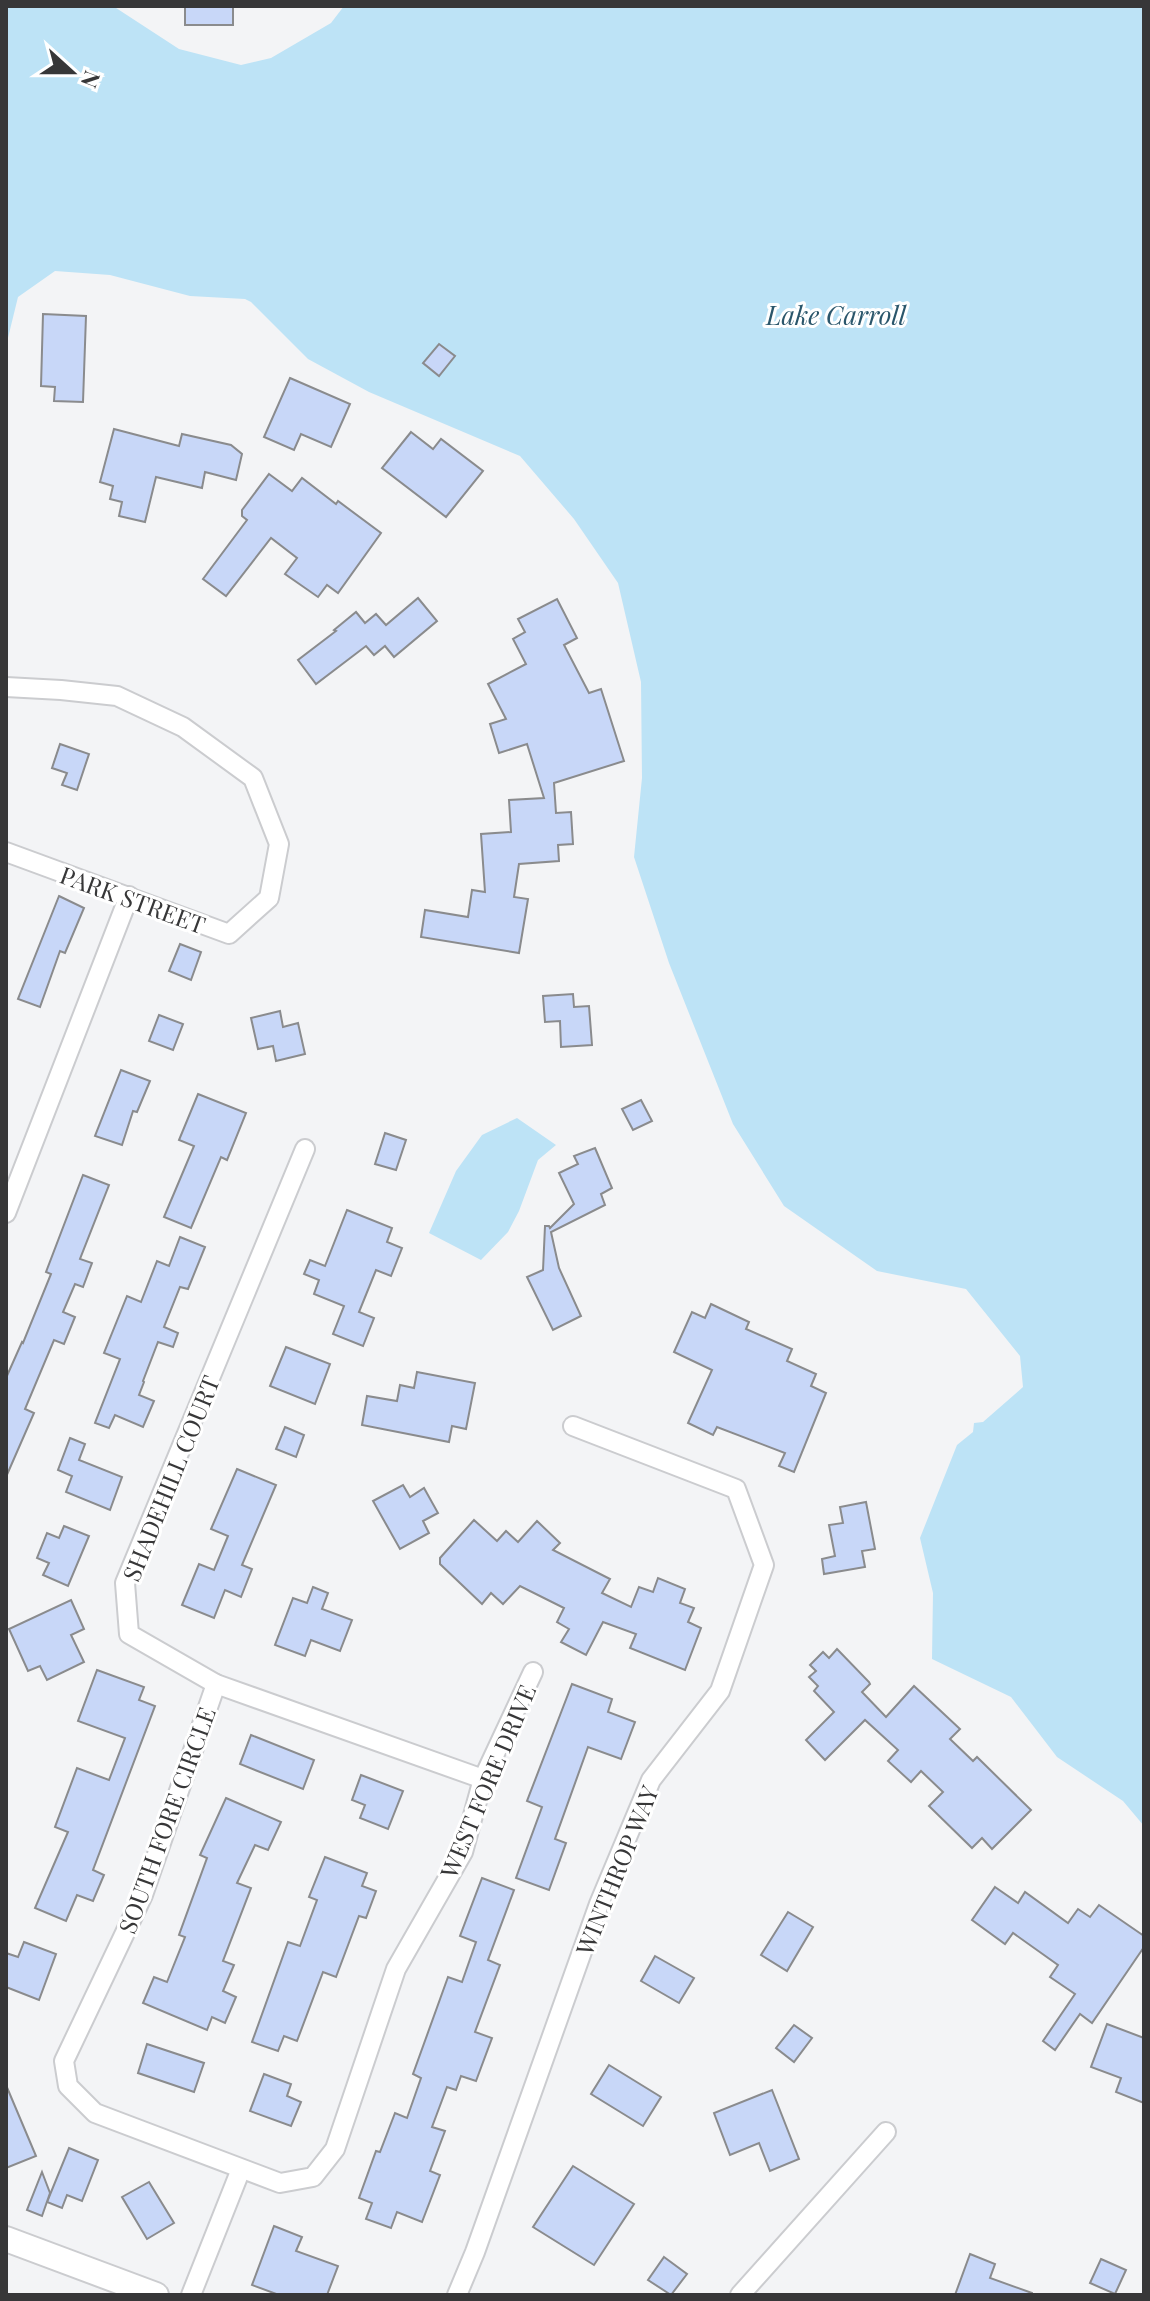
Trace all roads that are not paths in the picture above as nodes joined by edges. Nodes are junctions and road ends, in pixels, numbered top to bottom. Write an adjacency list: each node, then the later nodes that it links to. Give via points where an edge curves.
1 (6, 687): 3 (street, PARK STREET, via 117,696 183,727 253,778 279,844 269,898 229,934)
2 (6, 852): 3 (street, PARK STREET)
3 (129, 896): 5 (street)
4 (305, 1149): 8 (street, SHADEHILL COURT, via 125,1583 129,1634)
5 (6, 1213)
6 (573, 1426): 15 (street, WINTHROP WAY, via 736,1489 764,1565 720,1691 651,1780 599,1904)
7 (533, 1672): 9 (street, WEST FORE DRIVE)
8 (216, 1684): 9 (street, SHADEHILL COURT); 11 (street, SOUTH FORE CIRCLE, via 143,1895 64,2061 68,2086 95,2113)
9 (483, 1779): 11 (street, WEST FORE DRIVE, via 463,1852 396,1969 335,2149 313,2177 280,2183)
10 (886, 2132): 16 (street)
11 (241, 2169): 14 (street)
12 (6, 2239): 13 (main road)
13 (156, 2295)
14 (191, 2295)
15 (457, 2295)
16 (740, 2295)

